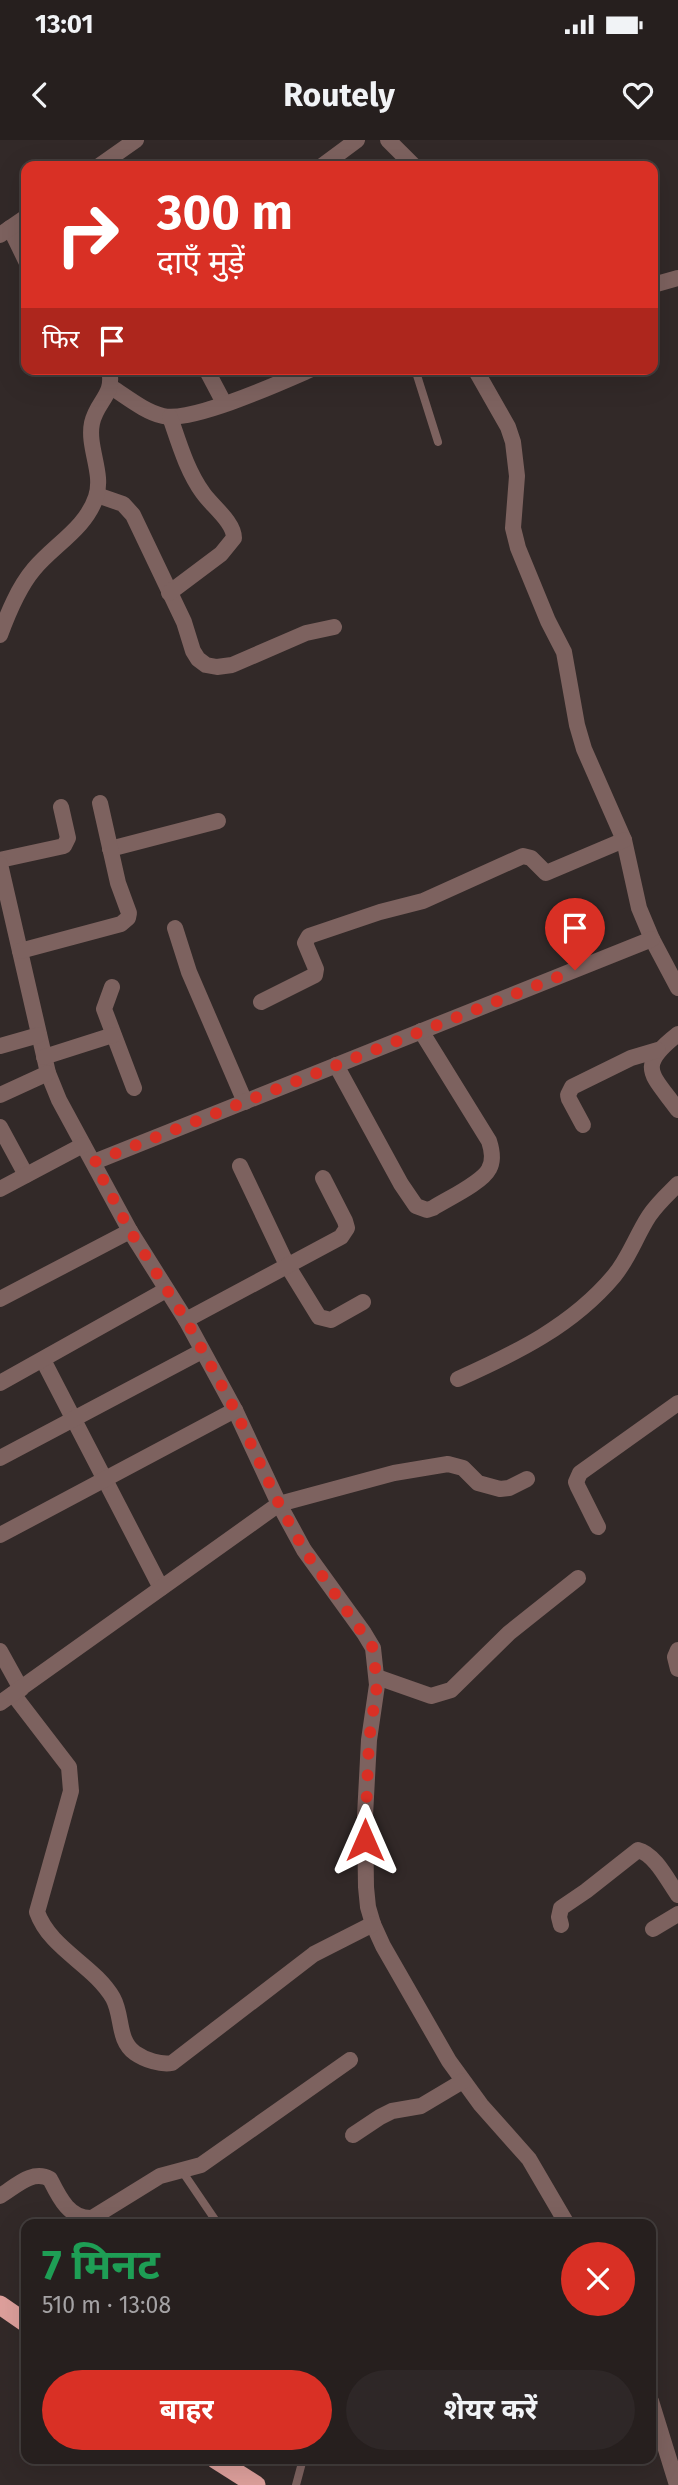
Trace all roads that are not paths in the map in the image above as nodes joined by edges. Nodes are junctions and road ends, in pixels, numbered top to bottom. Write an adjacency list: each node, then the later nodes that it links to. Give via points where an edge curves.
1 (136, 140): 4 (street)
2 (357, 140): 5 (street)
3 (388, 140): 6 (street)
4 (106, 161)
5 (329, 161)
6 (409, 161)
7 (21, 221): 8 (street)
8 (5, 232): 9 (street)
9 (21, 254)
10 (678, 278): 11 (street)
11 (658, 284)
12 (110, 375): 17 (street)
13 (209, 375): 18 (street)
14 (296, 375): 18 (street)
15 (417, 375): 20 (lane)
16 (478, 375): 28 (street, via 513,442 517,476 513,528 518,548 564,652 584,749)
17 (111, 387): 19 (street, via 153,413); 21 (street, via 92,421)
18 (223, 403): 19 (street)
19 (170, 417): 22 (street, via 190,471 231,526 234,538 221,554)
20 (438, 442)
21 (97, 495): 22 (street, via 128,508); 24 (street, via 82,521 31,573)
22 (169, 593): 23 (street, via 193,651 206,665 232,665 306,633)
23 (334, 627)
24 (0, 635)
25 (100, 803): 29 (street)
26 (61, 807): 30 (street, via 68,838 64,846)
27 (218, 821): 29 (street)
28 (624, 840): 33 (street, via 639,908); 37 (street, via 546,873 523,856 423,901 309,936 305,943 315,975)
29 (110, 849): 34 (street, via 129,913 125,921)
30 (1, 870): 31 (street)
31 (6, 918): 34 (street)
32 (175, 928): 48 (street)
33 (652, 939): 36 (street); 38 (street)
34 (20, 951): 40 (street)
35 (112, 987): 41 (street, via 104,1009)
36 (678, 988)
37 (261, 1002)
38 (421, 1031): 45 (street); 45 (street, via 492,1150 490,1168 483,1176 433,1208 416,1206)
39 (678, 1034): 43 (street)
40 (39, 1035): 42 (street); 44 (street)
41 (113, 1035): 44 (street); 46 (street)
42 (0, 1046)
43 (658, 1050): 49 (street, via 651,1067 654,1077); 50 (street, via 572,1087 569,1099)
44 (46, 1065): 47 (street); 52 (street)
45 (336, 1066): 48 (street)
46 (134, 1088)
47 (0, 1095)
48 (245, 1102): 53 (street)
49 (678, 1111)
50 (583, 1125)
51 (0, 1126): 55 (street)
52 (83, 1145): 53 (street); 55 (street)
53 (94, 1162): 59 (street)
54 (240, 1166): 60 (street)
55 (26, 1175): 58 (street)
56 (323, 1178): 60 (street, via 347,1228 341,1237)
57 (678, 1184): 67 (street, via 650,1213 614,1276 585,1305 534,1343)
58 (0, 1189)
59 (130, 1231): 61 (street); 62 (street)
60 (287, 1265): 63 (street, via 324,1320); 64 (street)
61 (166, 1290): 64 (street); 66 (street)
62 (0, 1299)
63 (363, 1302)
64 (186, 1320): 65 (street)
65 (202, 1351): 70 (street); 71 (street)
66 (43, 1360): 68 (street); 71 (street)
67 (458, 1379)
68 (0, 1383)
69 (678, 1404): 76 (street, via 580,1472 576,1482)
70 (235, 1410): 74 (street); 75 (street)
71 (75, 1420): 72 (street); 74 (street)
72 (0, 1458)
73 (527, 1479): 75 (street, via 500,1489 478,1483 463,1468 448,1464 394,1473)
74 (106, 1480): 77 (street); 79 (street)
75 (279, 1504): 79 (street); 83 (street, via 304,1550 369,1640)
76 (598, 1527)
77 (0, 1535)
78 (578, 1578): 83 (street, via 509,1633 451,1690 431,1696)
79 (161, 1588): 84 (street)
80 (678, 1650): 82 (street)
81 (0, 1651): 84 (street)
82 (678, 1669)
83 (377, 1677): 87 (street, via 365,1816 366,1887)
84 (11, 1695): 87 (street, via 69,1767 72,1777 37,1912 44,1928 113,1998 123,2036 135,2053 172,2063 314,1954)
85 (678, 1895): 88 (street, via 651,1858 638,1850 561,1908)
86 (678, 1914): 89 (street)
87 (373, 1924): 91 (street)
88 (561, 1926)
89 (653, 1929)
90 (350, 2060): 93 (street, via 201,2165)
91 (463, 2081): 92 (street, via 421,2106 392,2111); 96 (street, via 529,2160)
92 (353, 2135)
93 (182, 2171): 94 (street, via 152,2181 92,2218 81,2218 68,2208 50,2179 38,2174); 95 (lane)
94 (0, 2196)
95 (215, 2219)
96 (564, 2219)
97 (0, 2305): 98 (highway)
98 (21, 2320)
99 (656, 2417): 102 (street)
100 (223, 2464): 103 (highway)
101 (302, 2464): 104 (lane)
102 (677, 2482)
103 (256, 2485)
104 (296, 2485)

